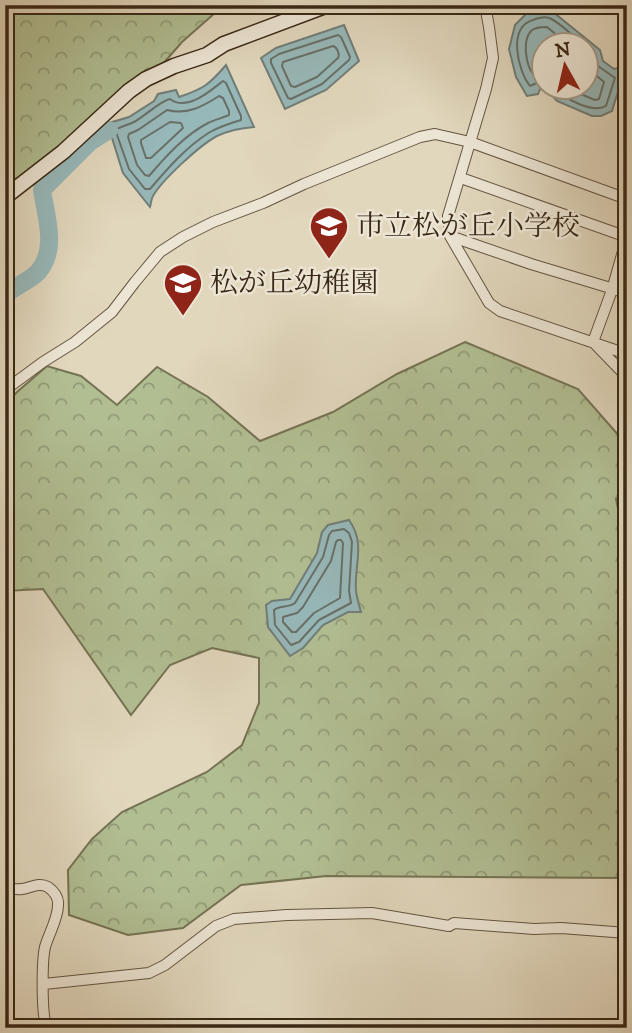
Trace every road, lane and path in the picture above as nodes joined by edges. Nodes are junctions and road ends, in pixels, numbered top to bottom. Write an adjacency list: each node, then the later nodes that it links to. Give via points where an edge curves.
1 (328, 5): 5 (street, via 146,79)
2 (485, 5): 3 (street, via 493,58)
3 (470, 142): 4 (street); 6 (street); 14 (street, via 435,134 420,137 183,237 160,253 113,312)
4 (461, 178): 7 (street, via 448,216); 8 (street)
5 (5, 197)
6 (627, 199)
7 (450, 236): 9 (street); 11 (street, via 489,303 499,311)
8 (627, 237): 9 (street)
9 (612, 290): 10 (street); 11 (street)
10 (627, 293)
11 (593, 342): 12 (street); 13 (street)
12 (627, 353)
13 (627, 377)
14 (5, 390)
15 (5, 888): 17 (street, via 47,887 59,900 45,949)
16 (627, 933): 17 (street, via 449,926 372,913 256,916 216,926 149,973)
17 (44, 984): 18 (street)
18 (47, 1028)

